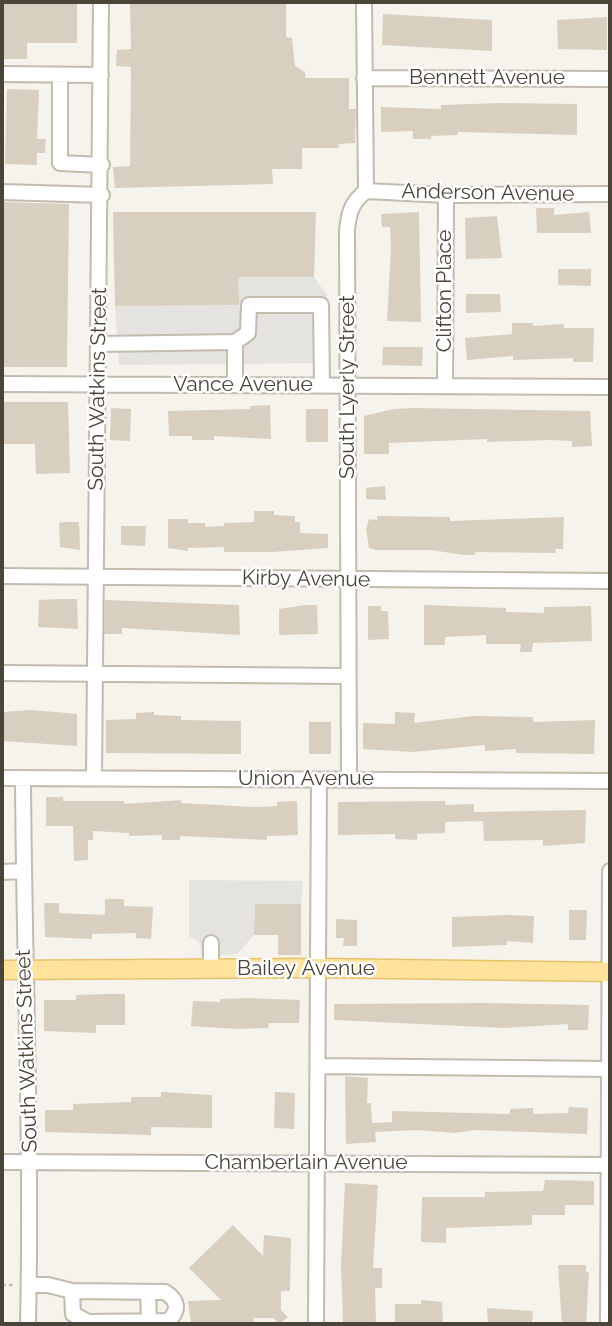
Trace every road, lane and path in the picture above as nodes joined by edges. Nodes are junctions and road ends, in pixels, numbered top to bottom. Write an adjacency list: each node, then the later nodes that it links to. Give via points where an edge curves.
1 (101, 2): 5 (street, South Watkins Street)
2 (364, 2): 6 (street)
3 (2, 74): 4 (street)
4 (60, 75): 5 (street); 8 (street, via 60,163)
5 (101, 75): 8 (street, South Watkins Street)
6 (365, 78): 7 (street, Bennett Avenue); 9 (street)
7 (610, 79)
8 (102, 164): 12 (street, South Watkins Street)
9 (366, 191): 13 (street, Anderson Avenue); 20 (street, South Lyerly Street, via 349,211 347,230)
10 (2, 192): 12 (street)
11 (610, 194): 13 (street, Anderson Avenue)
12 (102, 195): 15 (street, South Watkins Street)
13 (446, 195): 21 (street, Clifton Place)
14 (235, 342): 15 (street); 18 (street); 19 (street, via 248,333 249,305 321,305)
15 (98, 344): 17 (street, South Watkins Street)
16 (2, 384): 17 (street, Vance Avenue)
17 (97, 384): 18 (street, Vance Avenue); 24 (street, South Watkins Street)
18 (235, 384): 19 (street, Vance Avenue)
19 (322, 385): 20 (street, Vance Avenue)
20 (348, 385): 21 (street, Vance Avenue); 25 (street, South Lyerly Street)
21 (444, 387): 22 (street, Vance Avenue)
22 (610, 387)
23 (2, 576): 24 (street, Kirby Avenue)
24 (94, 577): 25 (street, Kirby Avenue); 28 (street, South Watkins Street)
25 (348, 580): 26 (street, Kirby Avenue); 29 (street, South Lyerly Street)
26 (610, 581)
27 (2, 673): 28 (street)
28 (94, 673): 29 (street); 30 (street, South Watkins Street)
29 (348, 676): 34 (street, South Lyerly Street)
30 (94, 777): 32 (street, Union Avenue); 33 (street, Union Avenue)
31 (2, 778): 32 (street, Union Avenue)
32 (23, 778): 38 (street, South Watkins Street)
33 (319, 780): 34 (street, Union Avenue); 40 (street)
34 (349, 780): 35 (street, Union Avenue)
35 (610, 781)
36 (610, 871): 44 (street)
37 (2, 872): 38 (street)
38 (24, 872): 43 (street, South Watkins Street)
39 (211, 943): 41 (street)
40 (319, 968): 41 (main road, Bailey Avenue); 44 (main road, Bailey Avenue); 45 (street)
41 (211, 969): 43 (main road, Bailey Avenue)
42 (2, 970): 43 (main road, Bailey Avenue)
43 (24, 970): 48 (street, South Watkins Street)
44 (610, 972): 46 (street)
45 (319, 1066): 46 (street); 49 (street)
46 (609, 1069): 50 (street)
47 (2, 1162): 48 (street, Chamberlain Avenue)
48 (30, 1162): 49 (street, Chamberlain Avenue); 51 (street, South Watkins Street)
49 (319, 1163): 50 (street, Chamberlain Avenue); 56 (street)
50 (609, 1165): 57 (street)
51 (29, 1285): 52 (street); 55 (street, South Watkins Street)
52 (72, 1291): 53 (street); 54 (street, via 73,1314 88,1322)
53 (148, 1292): 54 (street); 54 (street, via 165,1292 174,1298 177,1308 168,1321)
54 (149, 1321)
55 (28, 1324)
56 (316, 1324)
57 (608, 1324)

